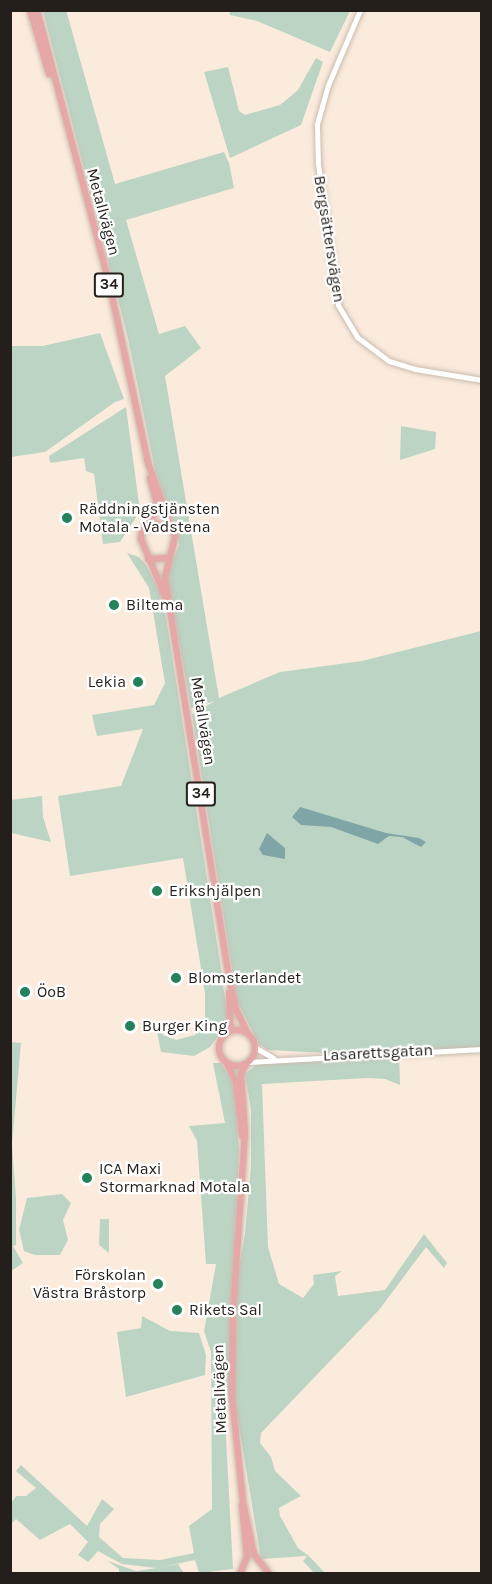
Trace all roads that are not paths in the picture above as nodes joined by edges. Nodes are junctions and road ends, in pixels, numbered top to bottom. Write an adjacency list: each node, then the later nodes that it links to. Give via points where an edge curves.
1 (30, 10): 4 (main road, Metallvägen / 34)
2 (37, 10): 4 (main road, Metallvägen / 34)
3 (360, 10): 5 (street, Bergsättersvägen, via 328,85 317,124 319,174 338,305 357,337 389,361)
4 (62, 112): 6 (main road, Metallvägen / 34, via 111,291)
5 (482, 380)
6 (147, 460): 7 (main road, Metallvägen / 34, via 157,504); 8 (main road, Metallvägen / 34)
7 (151, 523): 8 (main road); 10 (main road, 34, via 142,531 141,539)
8 (172, 528): 9 (main road, 34, via 175,547)
9 (169, 558): 10 (main road); 11 (main road, Metallvägen / 34, via 165,572)
10 (148, 559): 11 (main road, Metallvägen / 34)
11 (174, 623): 12 (main road, Metallvägen / 34)
12 (227, 966): 13 (main road, Metallvägen / 34); 14 (main road, Metallvägen / 34, via 236,1009)
13 (230, 1031): 14 (main road); 18 (main road, 34, via 219,1046)
14 (247, 1032): 15 (main road, 34)
15 (256, 1048): 17 (street); 19 (main road, 34)
16 (482, 1049): 17 (street, Lasarettsgatan)
17 (275, 1059): 19 (street, Lasarettsgatan)
18 (226, 1062): 19 (main road); 20 (main road, Metallvägen / 34, via 237,1089)
19 (247, 1063): 20 (main road, Metallvägen / 34, via 241,1077)
20 (244, 1167): 21 (main road, Metallvägen / 34, via 231,1358)
21 (243, 1502): 22 (main road, Metallvägen / 34); 23 (main road, Metallvägen / 34)
22 (259, 1562): 23 (main road); 25 (main road, Metallvägen / 34)
23 (245, 1564): 24 (main road, Metallvägen / 34)
24 (240, 1574)
25 (269, 1574)

